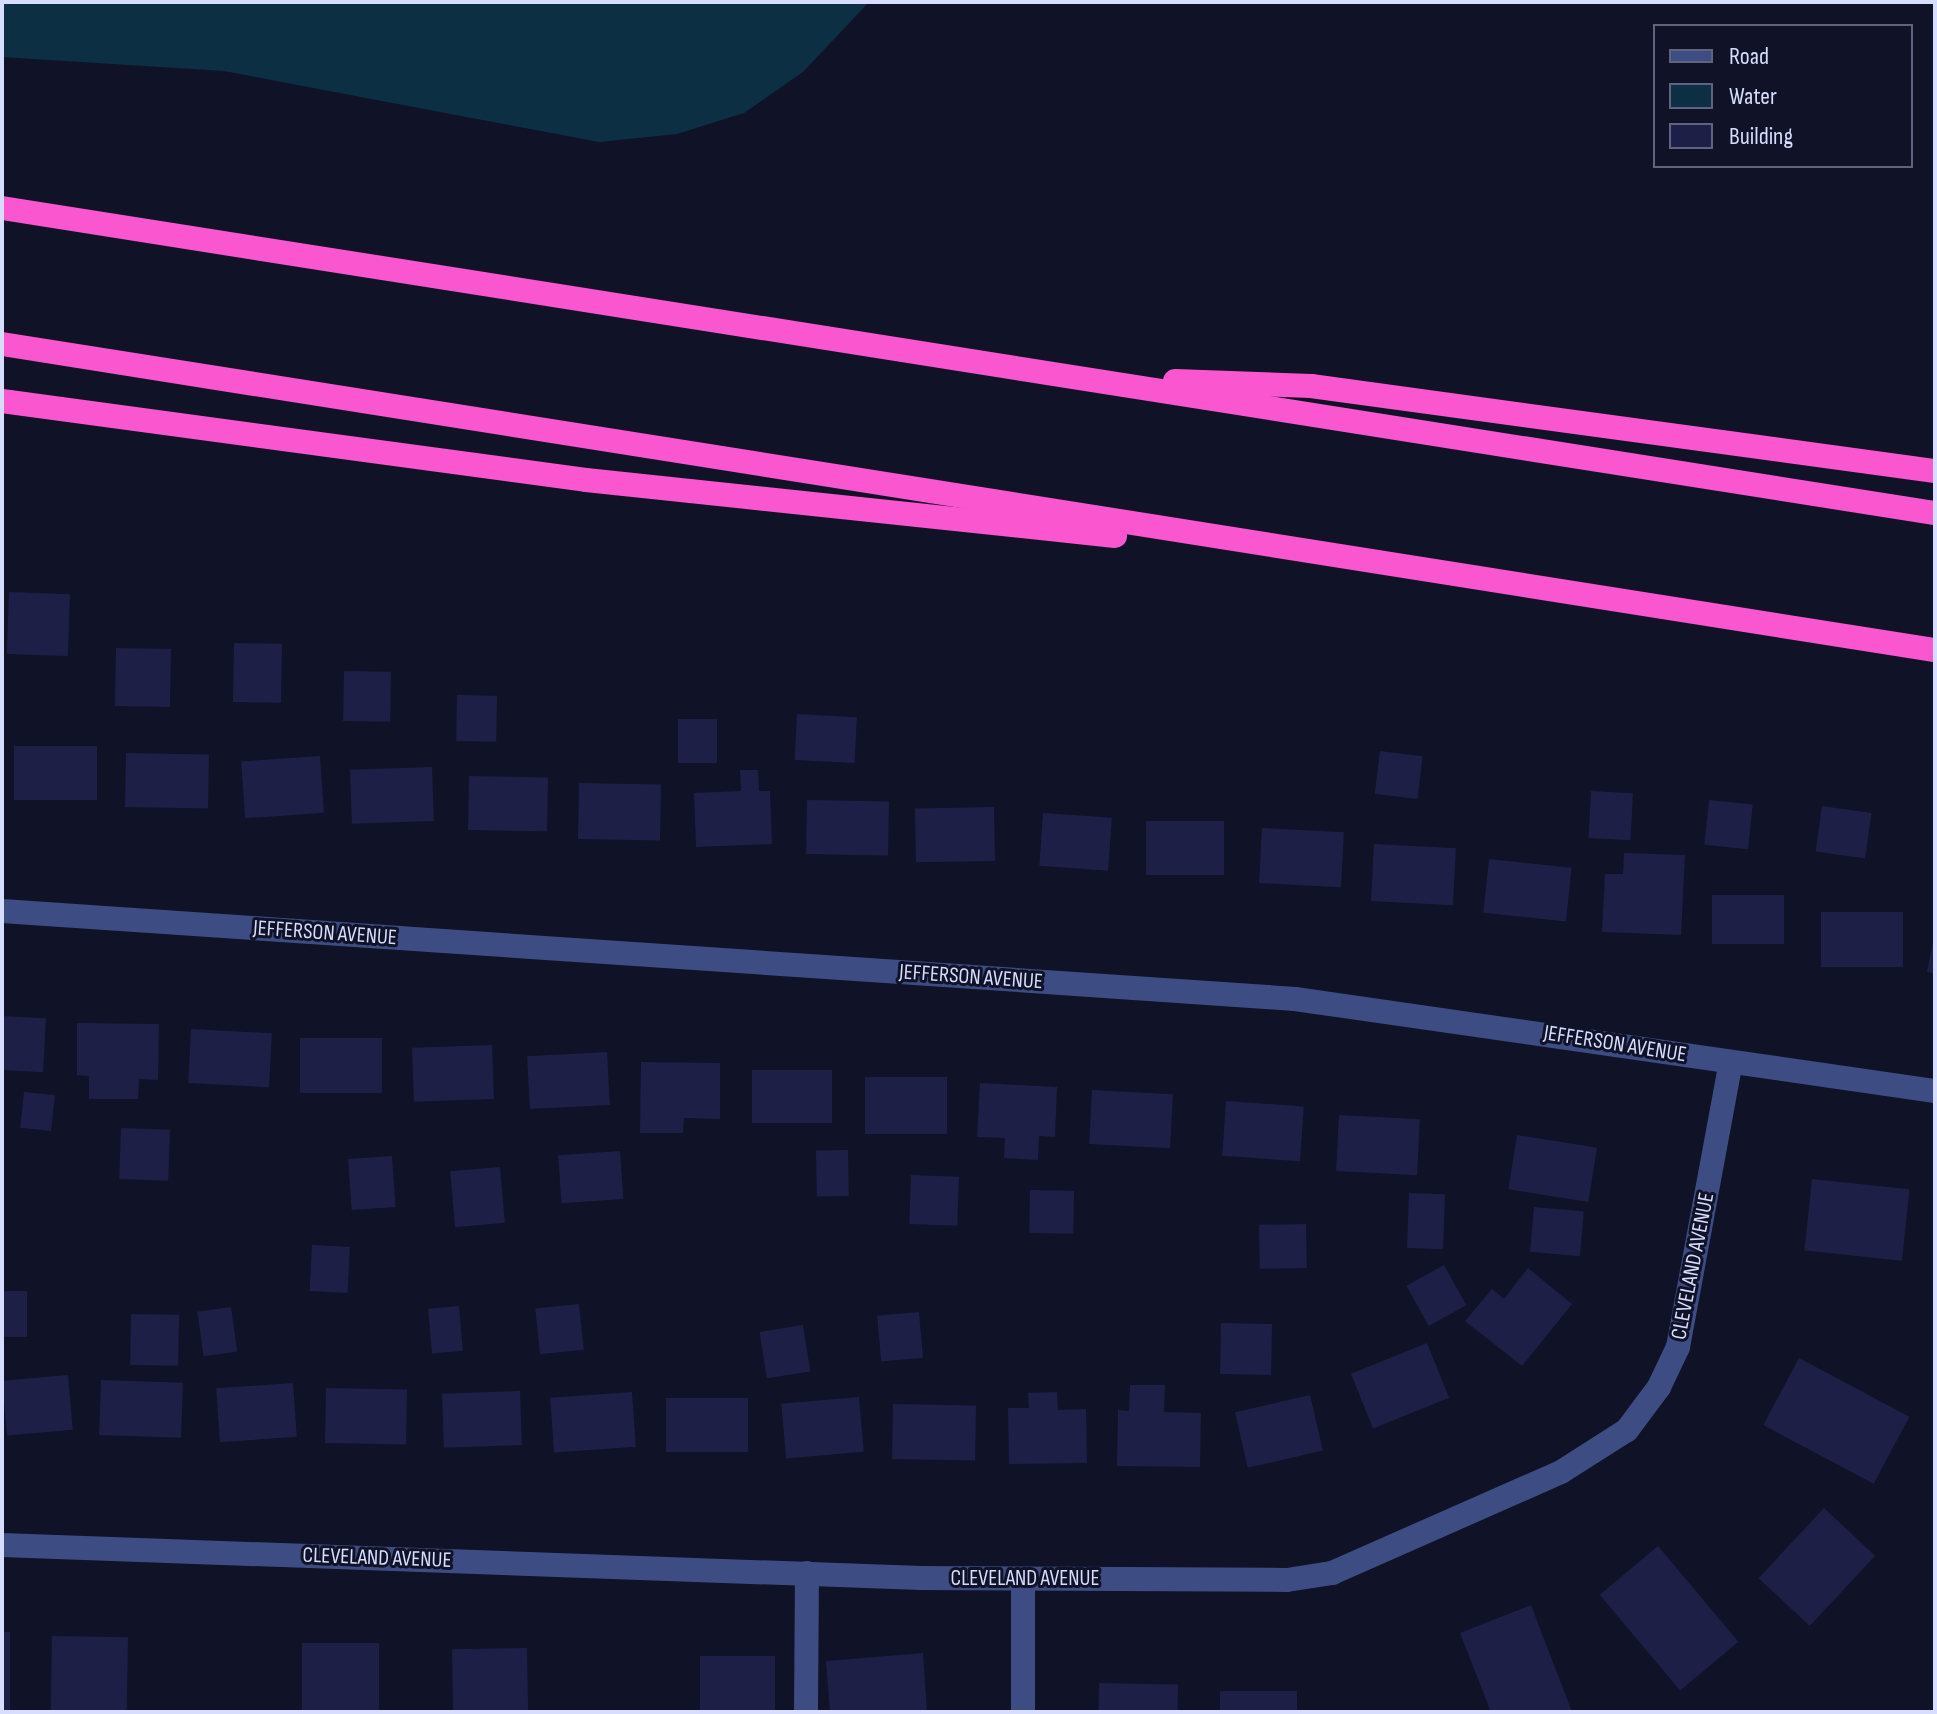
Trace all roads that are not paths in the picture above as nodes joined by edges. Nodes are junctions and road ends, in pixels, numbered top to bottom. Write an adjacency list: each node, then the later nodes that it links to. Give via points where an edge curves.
1 (2, 208): 3 (highway)
2 (2, 344): 7 (highway)
3 (1061, 376): 5 (highway, via 1311,386); 6 (highway)
4 (2, 401): 7 (highway, via 586,480)
5 (1935, 471)
6 (1935, 513)
7 (1409, 567): 8 (highway)
8 (1935, 650)
9 (2, 911): 10 (street, JEFFERSON AVENUE, via 1295,999)
10 (1731, 1062): 11 (street, JEFFERSON AVENUE); 14 (street, CLEVELAND AVENUE, via 1678,1347 1659,1387 1627,1430 1561,1472 1332,1573 1287,1580)
11 (1935, 1091)
12 (2, 1545): 13 (street, CLEVELAND AVENUE)
13 (807, 1573): 14 (street, CLEVELAND AVENUE); 15 (street)
14 (1023, 1579): 16 (street)
15 (806, 1712)
16 (1023, 1712)

